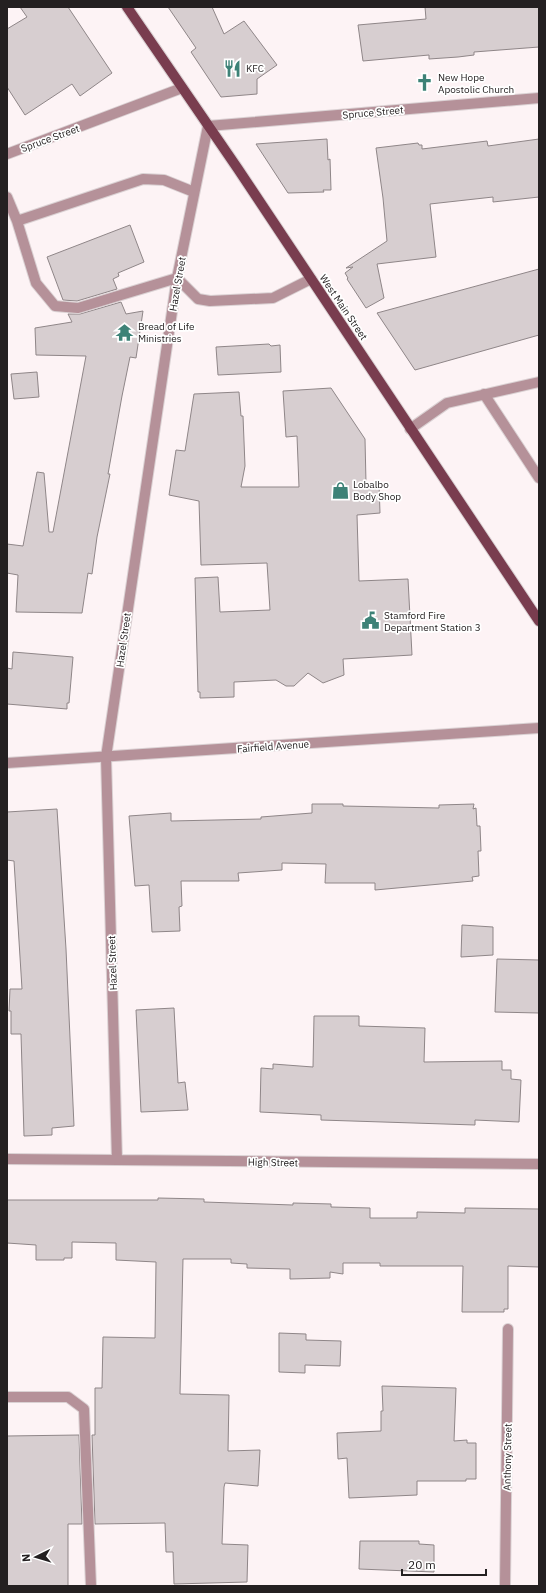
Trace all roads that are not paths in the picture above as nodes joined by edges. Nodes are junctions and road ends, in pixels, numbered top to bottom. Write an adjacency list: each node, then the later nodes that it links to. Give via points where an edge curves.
1 (127, 7): 2 (main road, West Main Street)
2 (182, 88): 4 (main road, West Main Street); 5 (street, Spruce Street)
3 (539, 98): 4 (street, Spruce Street)
4 (208, 126): 6 (street, Hazel Street); 10 (main road, West Main Street)
5 (7, 154)
6 (194, 192): 8 (street, via 164,180 143,179); 9 (street, Hazel Street)
7 (7, 197): 8 (street)
8 (17, 221): 9 (street, via 36,283 54,306 78,308)
9 (177, 278): 10 (street, via 198,299 210,301 273,298); 17 (street, Hazel Street)
10 (311, 280): 13 (main road, West Main Street)
11 (539, 382): 12 (street)
12 (484, 394): 13 (street, via 447,403); 14 (street)
13 (410, 429): 15 (main road, West Main Street)
14 (539, 478)
15 (539, 621)
16 (539, 728): 17 (street, Fairfield Avenue)
17 (106, 757): 18 (street, Fairfield Avenue); 20 (street, Hazel Street)
18 (7, 763)
19 (7, 1159): 20 (street, High Street)
20 (117, 1160): 21 (street, High Street)
21 (539, 1164)
22 (508, 1329): 25 (street, Anthony Street)
23 (7, 1397): 24 (street, via 68,1397 84,1409)
24 (92, 1586)
25 (505, 1586)

